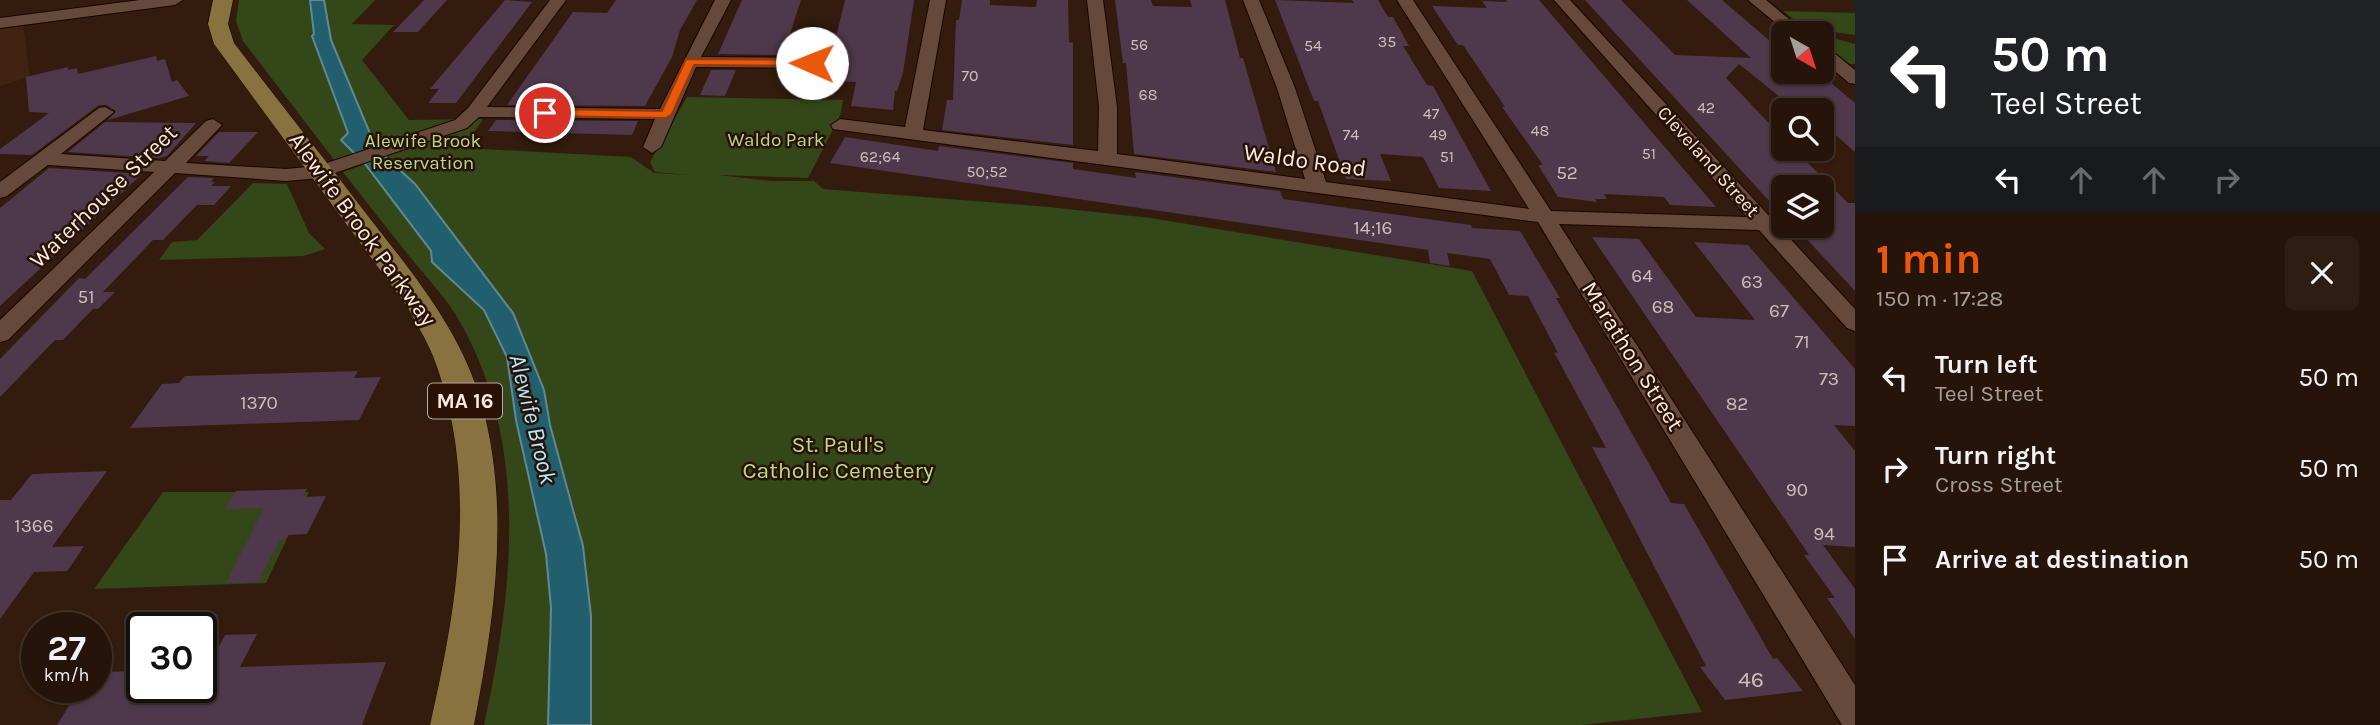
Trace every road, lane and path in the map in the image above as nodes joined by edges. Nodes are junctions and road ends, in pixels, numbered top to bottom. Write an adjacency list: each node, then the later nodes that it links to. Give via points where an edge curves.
1 (175, 0): 12 (street)
2 (223, 0): 27 (main road, Alewife Brook Parkway / MA 16, via 218,24 224,44)
3 (558, 0): 18 (street)
4 (723, 0): 13 (street)
5 (938, 0): 22 (street)
6 (1095, 0): 24 (street, via 1108,107)
7 (1251, 0): 29 (street)
8 (1405, 0): 30 (street, Marathon Street)
9 (1562, 0): 31 (street, Cleveland Street)
10 (1756, 0): 11 (street)
11 (1783, 21)
12 (0, 23)
13 (690, 62): 15 (street); 19 (street)
14 (1834, 62): 16 (street)
15 (839, 63)
16 (1855, 79)
17 (105, 112): 25 (street)
18 (474, 112): 19 (street); 27 (street, via 456,127)
19 (666, 114): 23 (street)
20 (213, 125): 26 (street, Waterhouse Street)
21 (840, 125): 22 (street, Waldo Road)
22 (913, 133): 24 (street, Waldo Road)
23 (652, 147)
24 (1107, 158): 29 (street, Waldo Road)
25 (44, 159): 26 (street); 28 (street)
26 (169, 168): 27 (street, via 285,175); 33 (street, Waterhouse Street)
27 (320, 172): 35 (main road, Alewife Brook Parkway / MA 16, via 434,325 455,369 470,421 479,483 479,555 470,637)
28 (5, 185)
29 (1318, 187): 30 (street, Waldo Road)
30 (1544, 216): 31 (street, Waldo Road); 34 (street, Marathon Street)
31 (1765, 224): 32 (street, Cleveland Street)
32 (1855, 323)
33 (0, 334)
34 (1855, 715)
35 (452, 725)

